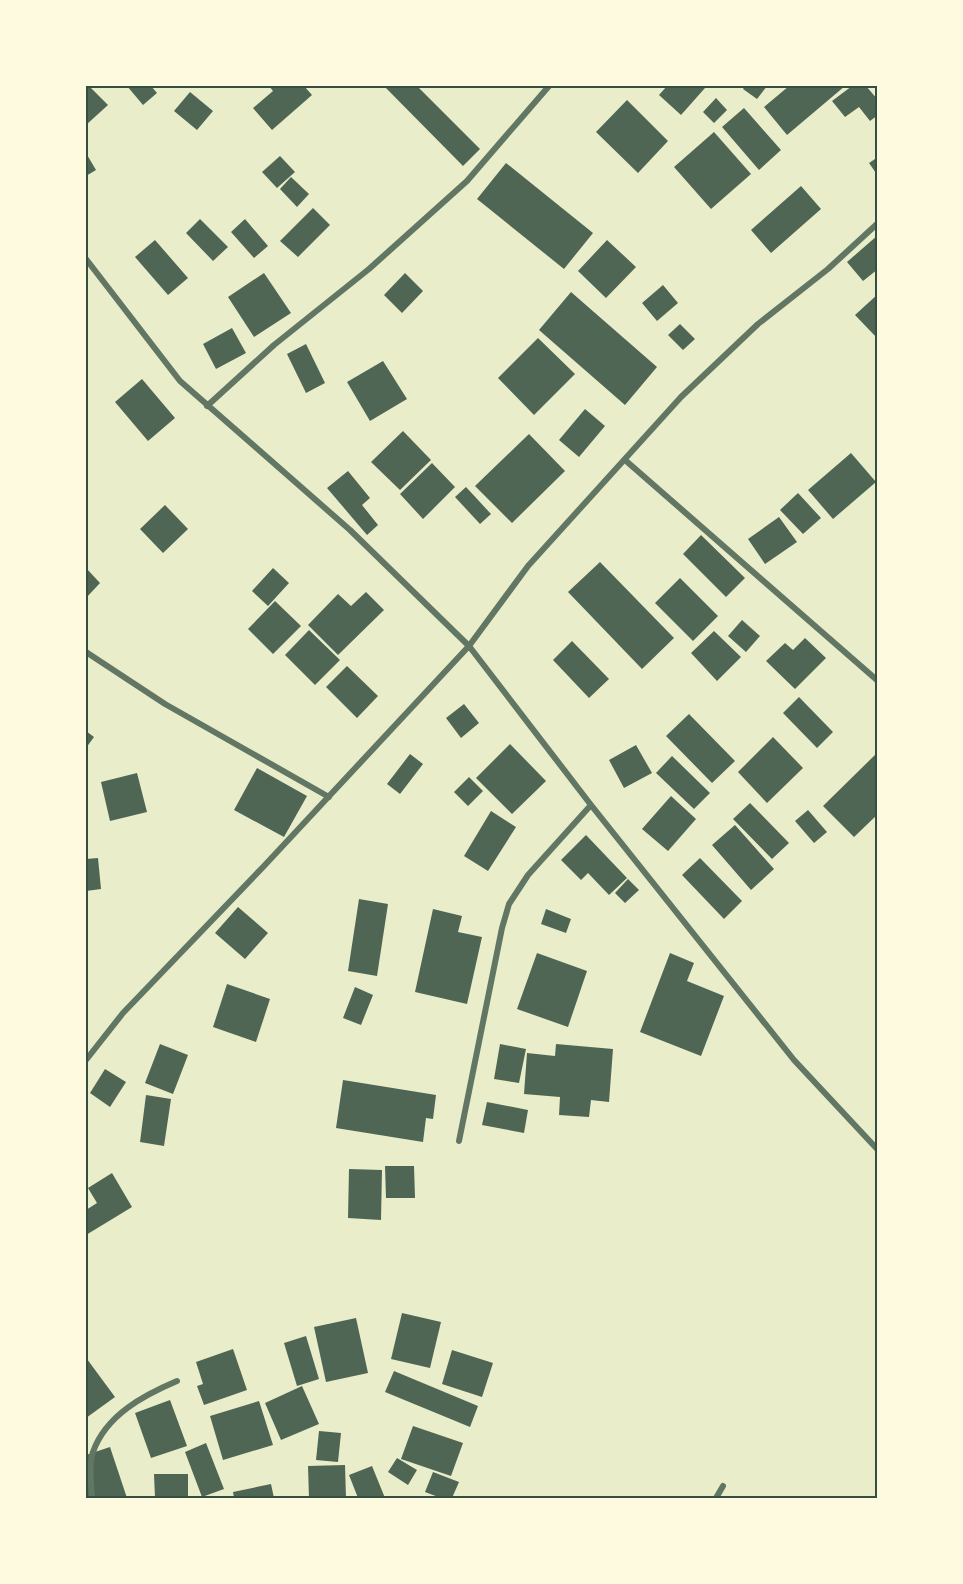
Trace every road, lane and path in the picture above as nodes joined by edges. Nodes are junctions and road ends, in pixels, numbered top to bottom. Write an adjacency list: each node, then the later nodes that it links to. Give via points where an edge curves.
1 (549, 86): 4 (street, via 467,181)
2 (878, 223): 5 (street, via 758,324 681,397)
3 (86, 259): 4 (street, via 180,381)
4 (207, 406): 6 (street, via 350,530)
5 (625, 460): 6 (street, via 528,566); 8 (street)
6 (469, 646): 9 (street); 10 (street)
7 (86, 652): 9 (street, via 165,704)
8 (878, 681)
9 (328, 797): 11 (street, via 123,1013)
10 (591, 806): 12 (street, via 528,875 509,904); 13 (street, via 794,1060)
11 (86, 1060)
12 (459, 1141)
13 (878, 1150)
14 (177, 1381): 16 (street, via 148,1394 111,1422 93,1453)
15 (723, 1486): 17 (street)
16 (92, 1498)
17 (716, 1498)

